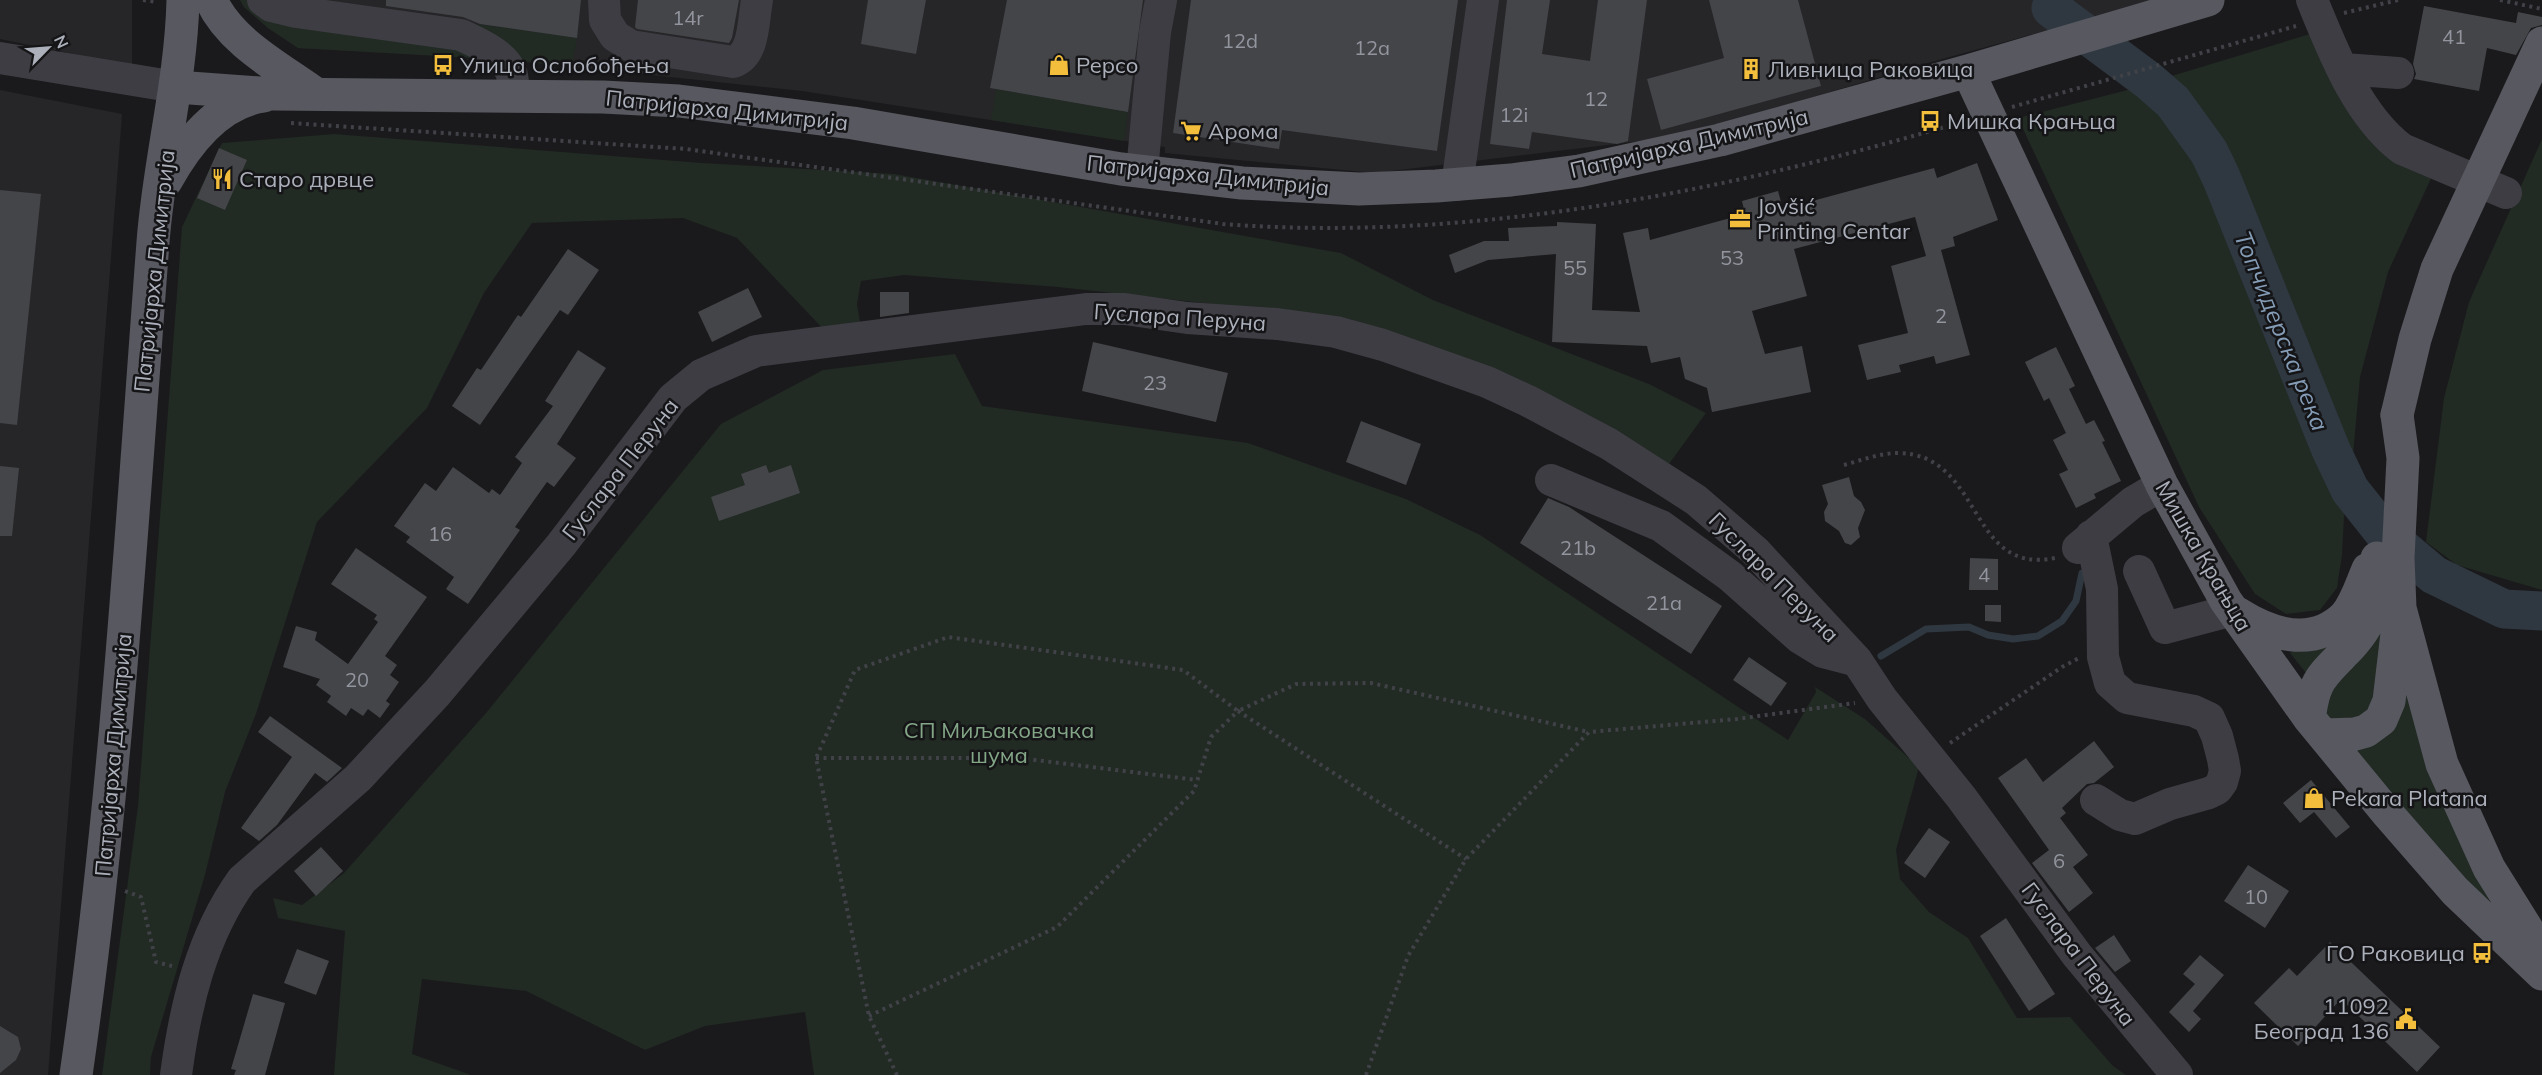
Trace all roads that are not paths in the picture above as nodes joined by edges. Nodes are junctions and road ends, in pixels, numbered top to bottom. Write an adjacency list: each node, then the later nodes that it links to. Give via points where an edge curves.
1 (183, 0): 15 (main road)
2 (211, 0): 17 (main road, via 237,36)
3 (263, 0): 18 (street, via 296,12 461,35 507,64)
4 (604, 0): 5 (street, via 605,20 615,36 631,46 733,62 747,52)
5 (757, 0)
6 (1161, 0): 19 (street)
7 (1483, 0): 20 (street)
8 (2208, 0): 13 (main road, Патријарха Димитрија)
9 (2316, 10): 12 (street)
10 (2542, 43): 23 (main road, bridge, via 2436,269)
11 (0, 58): 15 (street)
12 (2344, 69): 14 (street); 21 (street, via 2371,115 2402,149)
13 (1968, 71): 20 (main road, Патријарха Димитрија, via 1720,140 1579,171); 25 (main road, Мишка Крањца)
14 (2398, 73)
15 (176, 87): 16 (main road, Патријарха Димитрија); 22 (main road, Патријарха Димитрија)
16 (273, 94): 17 (main road, Патријарха Димитрија); 22 (main road, via 240,103 206,126 185,149)
17 (316, 94): 18 (main road, Патријарха Димитрија)
18 (514, 96): 19 (main road, Патријарха Димитрија, via 679,101 746,109 891,128)
19 (1142, 171): 20 (main road, Патријарха Димитрија, via 1242,183 1359,189)
20 (1457, 185)
21 (2506, 193)
22 (157, 198): 35 (main road, Патријарха Димитрија, via 102,886)
23 (2397, 415): 26 (main road, via 2383,454); 28 (main road, via 2403,458)
24 (1551, 480): 30 (street, via 1661,526 1730,576 1800,638 1823,652)
25 (2162, 485): 29 (main road, Мишка Крањца); 32 (street, via 2133,502 2084,542 2102,590 2103,657 2110,683 2127,698 2194,711 2209,718 2225,771 2222,782 2209,793 2135,819 2120,815)
26 (2376, 551): 29 (main road, via 2353,605 2327,628 2300,635 2278,634); 31 (main road, via 2379,586 2373,613 2360,636 2316,687)
27 (2139, 571): 29 (street, via 2165,628)
28 (2400, 608): 31 (main road, via 2389,701 2381,720 2355,734); 33 (main road, via 2442,764 2489,868)
29 (2233, 610): 31 (main road, Мишка Крањца)
30 (1857, 661): 36 (street, Гуслара Перуна, via 1747,544 1696,500 1589,433 1528,401 1383,345 1336,332 1277,324 1125,309 1086,309 756,351 702,375 673,398 561,545 437,693 358,777 242,880 195,974); 37 (street, Гуслара Перуна, via 2077,955)
31 (2316, 726): 34 (main road, Мишка Крањца, via 2455,891)
32 (2097, 800)
33 (2542, 953)
34 (2542, 974)
35 (76, 1075)
36 (176, 1075)
37 (2177, 1075)

